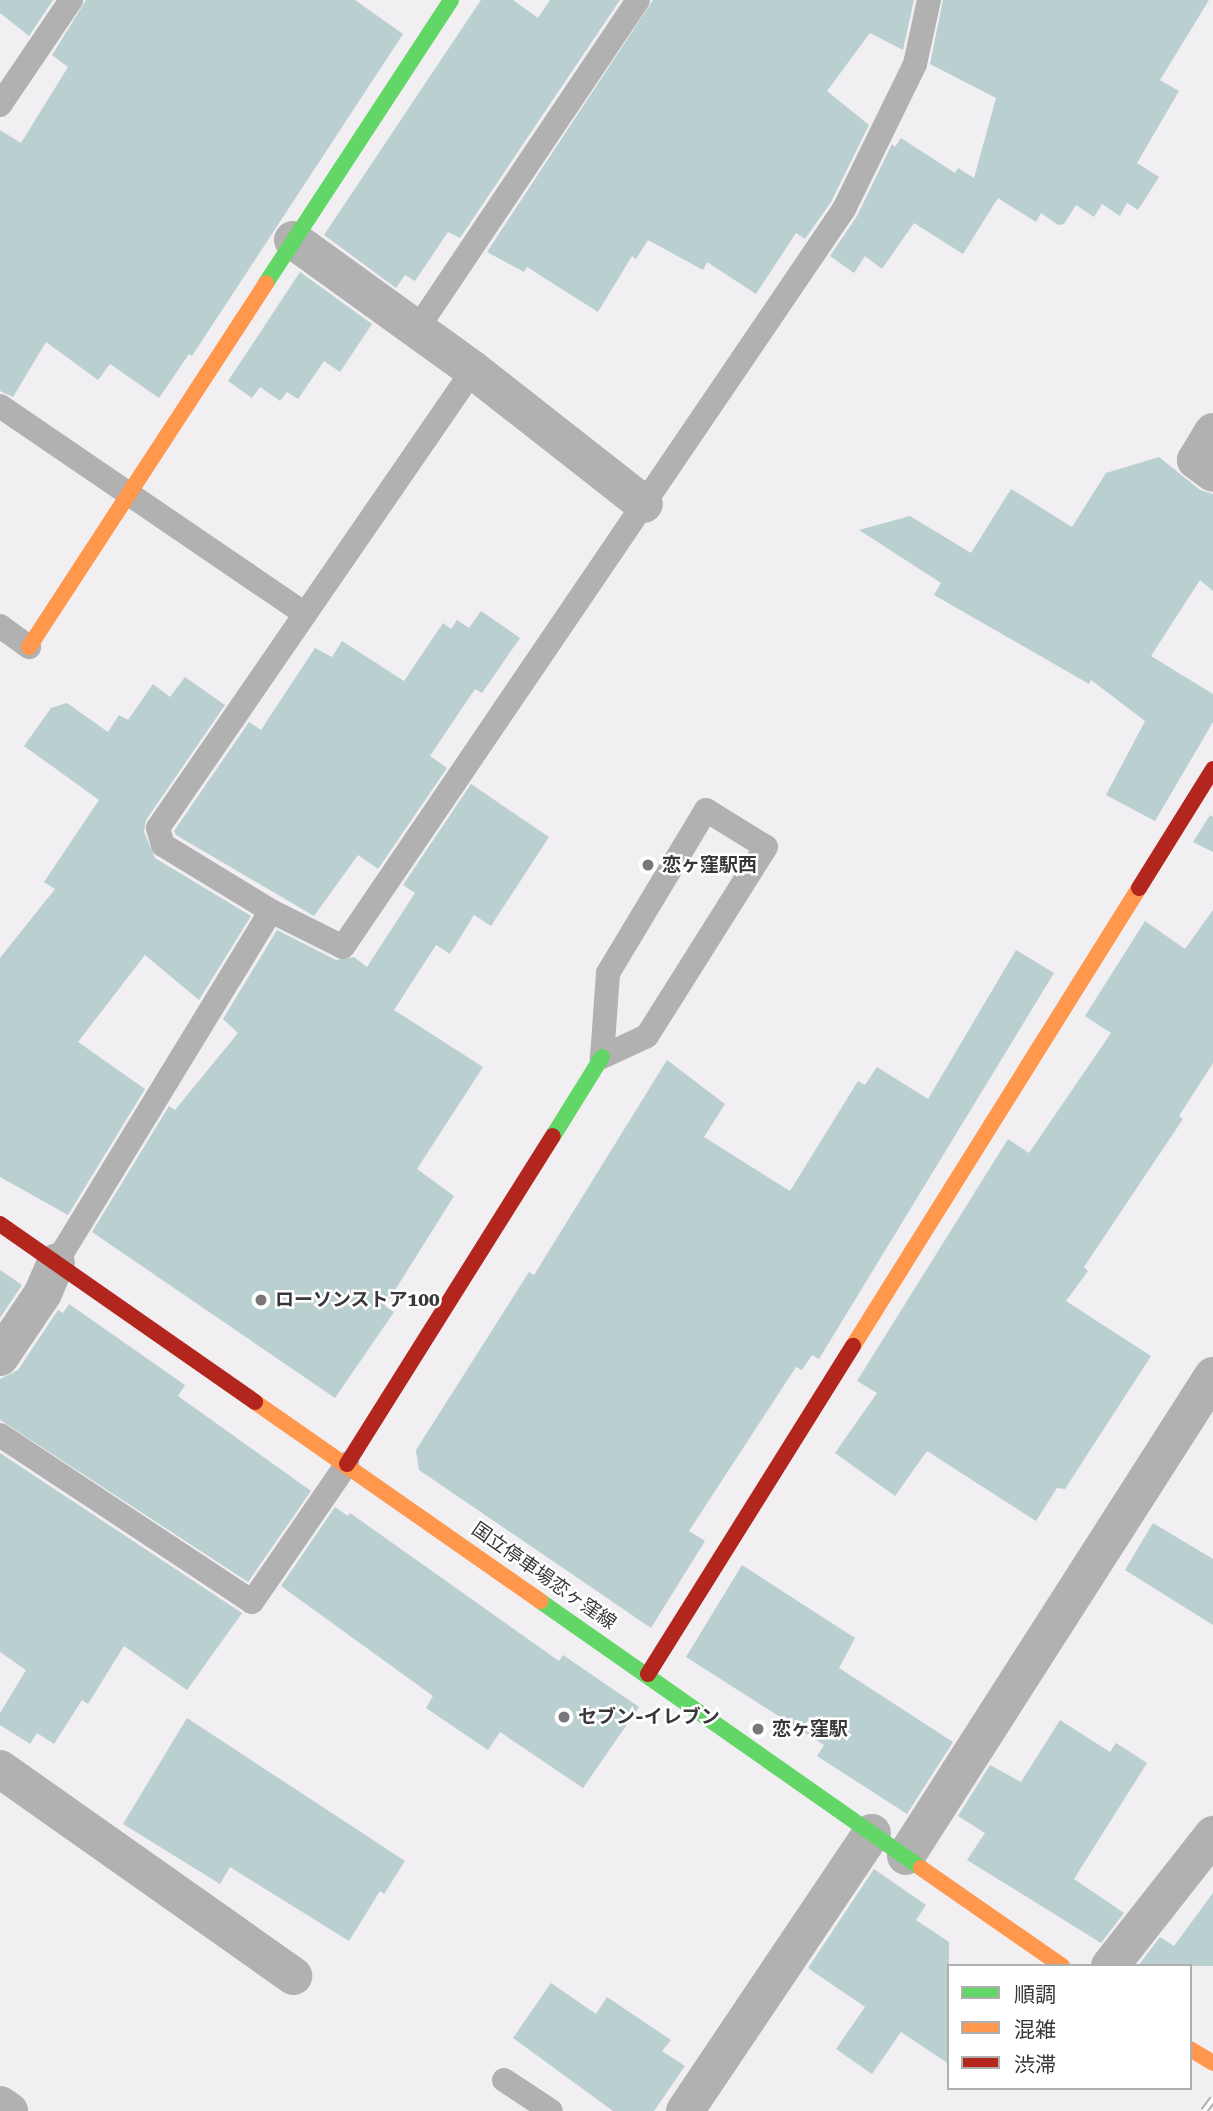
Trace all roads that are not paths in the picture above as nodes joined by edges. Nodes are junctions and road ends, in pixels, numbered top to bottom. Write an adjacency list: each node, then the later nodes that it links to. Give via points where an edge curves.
1 (71, 0): 5 (lane)
2 (450, 0): 6 (street)
3 (638, 0): 7 (lane)
4 (929, 0): 13 (lane, via 915,64 845,209)
5 (0, 105)
6 (293, 240): 7 (street); 12 (street)
7 (417, 329): 8 (street)
8 (473, 370): 13 (street); 14 (lane)
9 (0, 406): 12 (lane)
10 (1213, 432): 11 (street, via 1196,460)
11 (1213, 473)
12 (131, 493): 14 (lane); 16 (street)
13 (644, 504): 18 (lane, via 343,947)
14 (304, 614): 18 (lane, via 158,828 163,845)
15 (0, 626): 16 (lane)
16 (29, 647)
17 (1213, 769): 26 (street)
18 (271, 911): 21 (lane)
19 (602, 1057): 19 (lane, via 608,973 706,810 766,847 647,1037); 25 (street)
20 (0, 1224): 21 (street, 国立停車場恋ヶ窪線)
21 (56, 1263): 22 (street, via 43,1293); 25 (street, 国立停車場恋ヶ窪線)
22 (0, 1357)
23 (1213, 1376): 30 (street)
24 (0, 1435): 25 (lane, via 252,1602)
25 (347, 1464): 26 (street, 国立停車場恋ヶ窪線)
26 (648, 1674): 28 (street, 国立停車場恋ヶ窪線)
27 (0, 1769): 33 (street)
28 (872, 1833): 30 (street, 国立停車場恋ヶ窪線); 40 (street)
29 (1213, 1835): 32 (street)
30 (906, 1856): 31 (street, 国立停車場恋ヶ窪線)
31 (1059, 1964)
32 (1112, 1964)
33 (293, 1976)
34 (1192, 2050): 35 (street)
35 (1213, 2063)
36 (503, 2080): 39 (lane)
37 (0, 2105): 38 (street)
38 (9, 2111)
39 (551, 2111)
40 (685, 2111)

